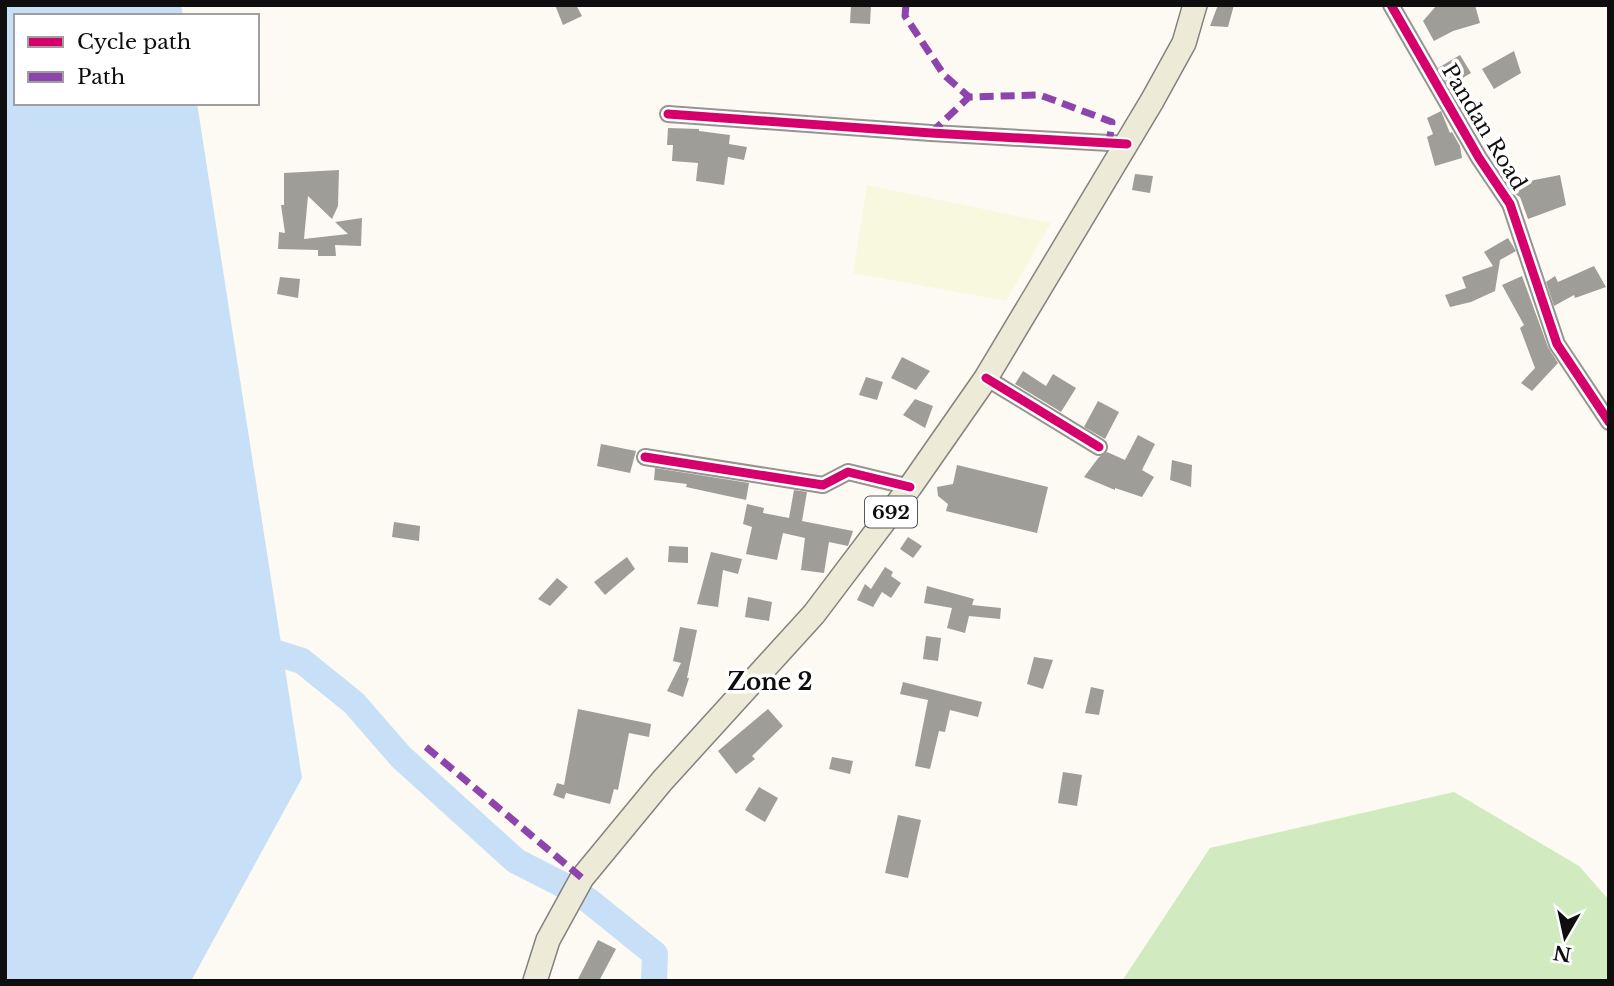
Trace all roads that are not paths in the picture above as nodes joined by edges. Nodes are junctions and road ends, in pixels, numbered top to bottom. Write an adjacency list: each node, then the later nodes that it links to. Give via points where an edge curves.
1 (1195, 5): 4 (main road, 692, via 1184,43)
2 (1391, 5): 7 (street, Pandan Road, via 1510,204 1557,344)
3 (668, 114): 4 (street)
4 (1127, 144): 5 (main road, 692)
5 (986, 378): 9 (street); 11 (main road, 692)
6 (1609, 394): 7 (street)
7 (1595, 401): 8 (street, Pandan Road)
8 (1609, 422)
9 (1099, 447)
10 (645, 457): 11 (street, via 823,485 848,472)
11 (911, 487): 12 (main road, 692, via 814,614 662,781 582,878 548,940)
12 (535, 981)

